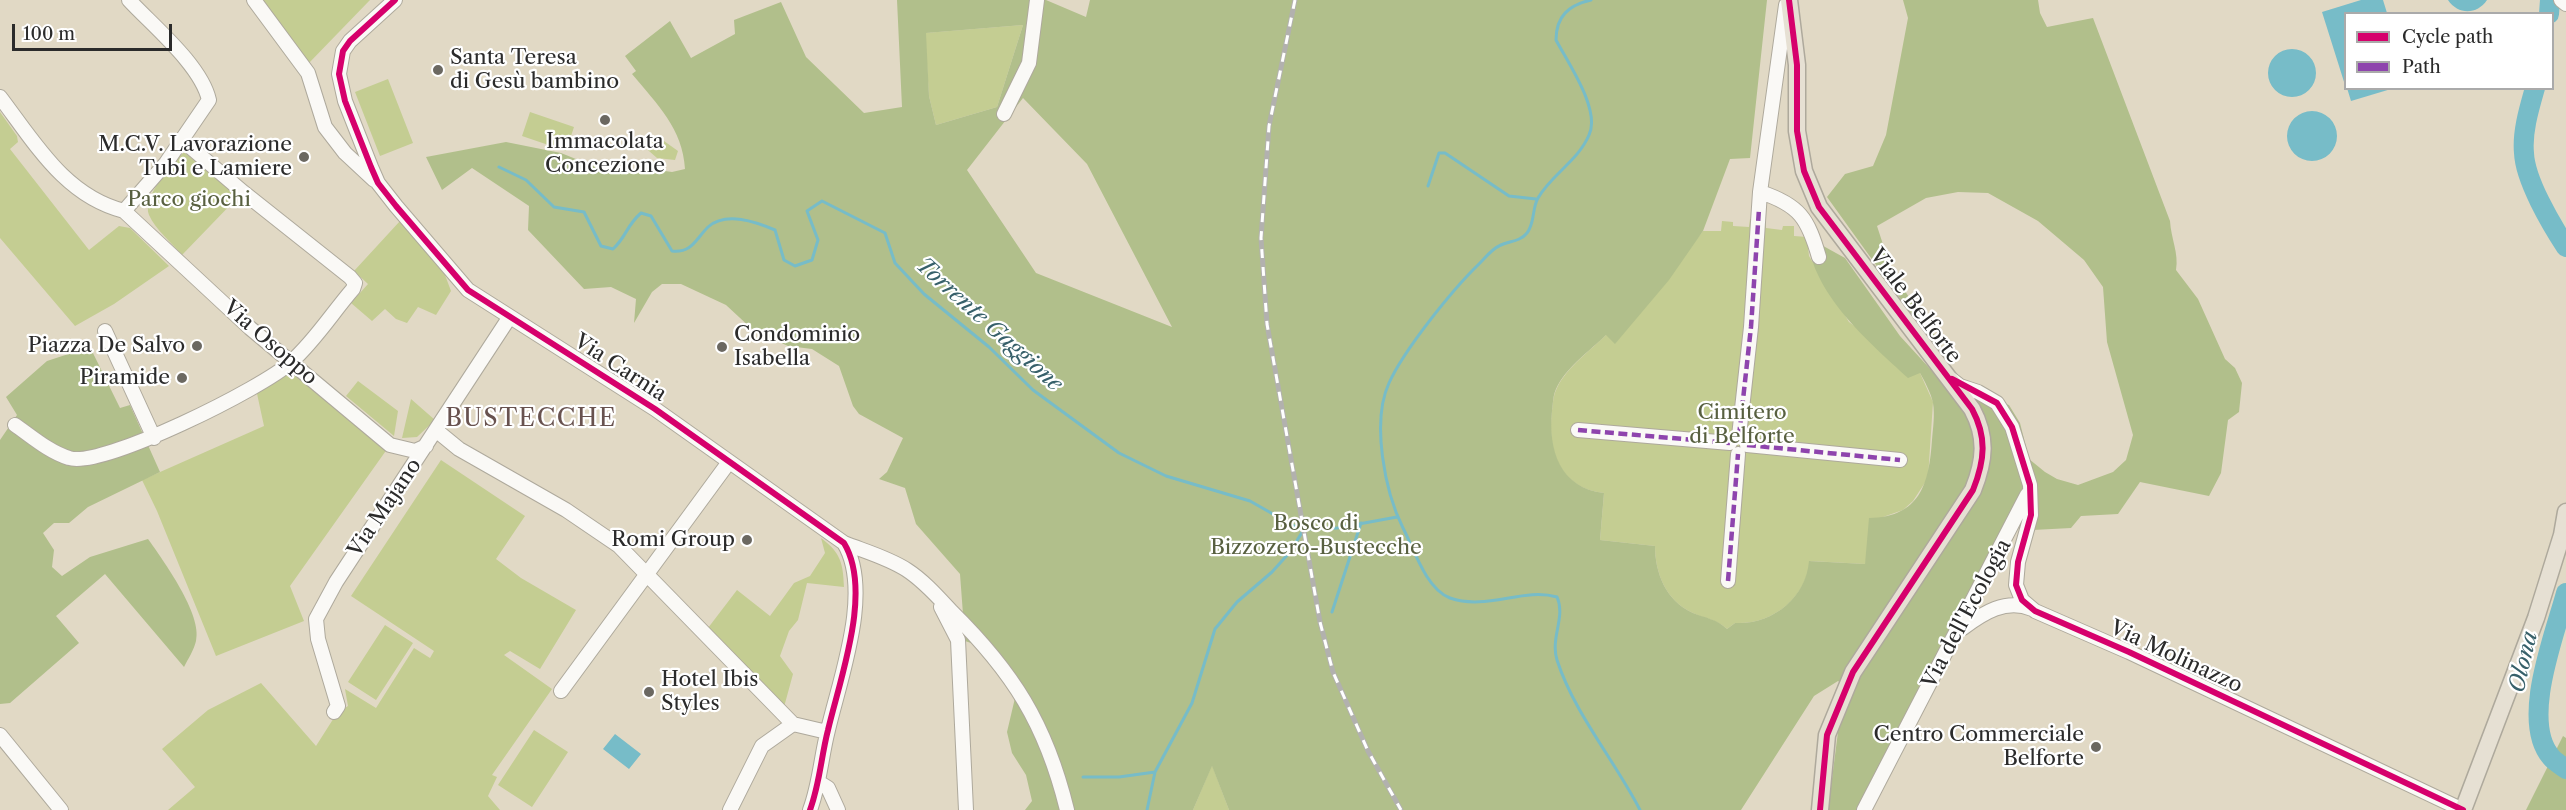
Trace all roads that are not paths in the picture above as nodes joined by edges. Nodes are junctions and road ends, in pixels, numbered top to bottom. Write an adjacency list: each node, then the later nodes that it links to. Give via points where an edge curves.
1 (129, 0): 10 (street, via 206,86 209,100)
2 (254, 0): 11 (street, via 308,73 325,127 345,153)
3 (395, 0): 11 (street, Via Carnia, via 350,41 339,62 345,101)
4 (1037, 0): 9 (street, via 1029,63)
5 (1788, 0): 12 (street); 18 (main road, Viale Belforte, via 1797,65 1797,131 1804,171 1819,207)
6 (2561, 0): 7 (street)
7 (2566, 4)
8 (0, 97): 13 (street, via 67,183 103,206)
9 (1004, 114)
10 (182, 140): 13 (street); 17 (street, via 355,283)
11 (378, 183): 15 (street, Via Carnia, via 468,290)
12 (1761, 192): 14 (street, via 1782,199 1810,225); 23 (street)
13 (124, 211): 17 (street, Via Osoppo)
14 (1819, 257)
15 (509, 318): 21 (street, Via Majano); 26 (street, Via Carnia, via 655,409)
16 (105, 331): 22 (street)
17 (291, 362): 22 (street, via 261,383); 24 (street, Via Osoppo, via 390,445 415,451)
18 (1945, 374): 27 (street, via 1960,386 1997,403 2005,412); 48 (main road, Viale Belforte, via 1972,409 1983,434 1980,473 1960,513 1853,672 1827,735)
19 (15, 424): 22 (street, via 70,459 98,457)
20 (1578, 430): 23 (street)
21 (437, 431): 24 (street, Via Majano); 30 (street, via 459,449 566,510 619,546)
22 (154, 438)
23 (1738, 445): 25 (street); 31 (street)
24 (426, 446): 36 (street, Via Majano, via 316,619 338,706)
25 (1900, 460)
26 (729, 462): 29 (street, Via Carnia); 30 (street)
27 (2030, 485): 33 (street, Via Molinazzo, via 2031,515 2018,561 2016,585 2022,600); 34 (street, Via dell'Ecologia)
28 (2566, 512): 51 (main road, via 2536,618)
29 (844, 543): 32 (street, Via Carnia, via 907,570); 38 (street, via 856,573 851,632)
30 (647, 573): 35 (street); 37 (street)
31 (1728, 581)
32 (933, 592): 46 (street, via 958,640); 47 (street, Via Carnia, via 995,656 1016,684 1056,766)
33 (2036, 611): 34 (street, via 2001,606); 41 (street, Via Molinazzo)
34 (1959, 631): 49 (street, Via dell'Ecologia)
35 (561, 691)
36 (334, 712)
37 (793, 724): 38 (street); 43 (street, via 762,746)
38 (827, 732): 40 (street)
39 (0, 735): 42 (street)
40 (820, 783): 44 (street); 45 (street, via 828,788)
41 (2424, 792): 50 (street, Via Molinazzo); 51 (street, Via Molinazzo)
42 (61, 810)
43 (730, 810)
44 (810, 810)
45 (838, 810)
46 (966, 810)
47 (1067, 810)
48 (1820, 810)
49 (1864, 810)
50 (2443, 810)
51 (2463, 810)

